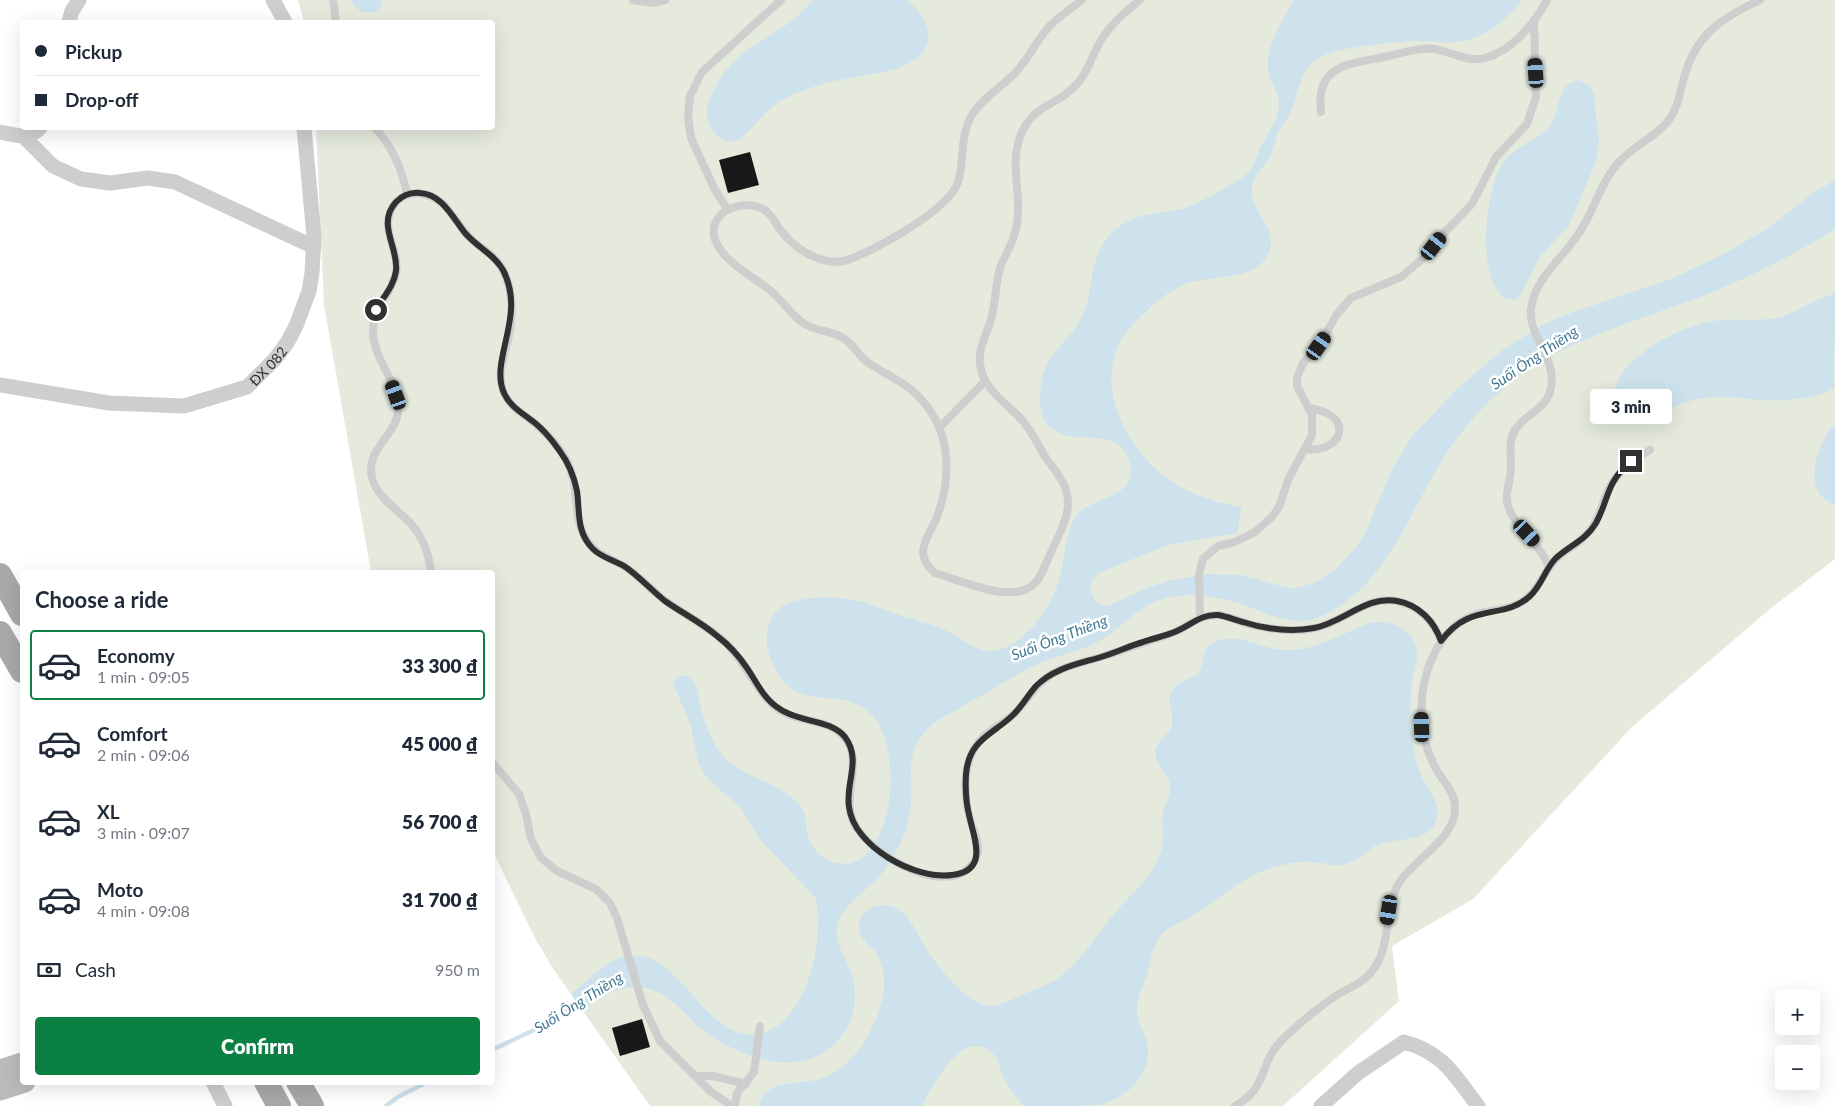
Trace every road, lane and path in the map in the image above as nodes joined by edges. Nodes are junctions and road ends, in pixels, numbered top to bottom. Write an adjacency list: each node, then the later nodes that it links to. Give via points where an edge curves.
1 (79, 0): 11 (street)
2 (273, 0): 12 (street)
3 (333, 0): 13 (lane)
4 (633, 0): 5 (lane, via 653,3)
5 (665, 0)
6 (1082, 0): 22 (lane, via 1048,27 1015,73 978,107 965,132 960,175 954,192 904,233 851,259 826,261 796,247 769,213 760,208 744,206)
7 (1140, 0): 24 (lane, via 1104,35 1078,83 1036,113 1019,139 1014,163 1018,216 1013,240 1000,268 991,320 981,348 980,365)
8 (1547, 0): 14 (lane)
9 (1760, 0): 30 (lane, via 1738,9 1713,27 1703,39 1689,62 1670,118 1611,172 1580,232 1535,294 1531,310 1535,331 1551,370 1551,388 1545,403 1520,424 1512,438 1507,499 1515,520 1541,549)
10 (778, 1): 22 (lane, via 702,72 690,96 688,117 692,138 715,190)
11 (70, 20)
12 (284, 20)
13 (336, 20)
14 (1534, 21): 15 (lane, via 1512,43 1482,59 1466,59 1442,50 1422,49 1347,63 1333,73 1323,87); 26 (lane, via 1536,97 1527,124 1496,157 1472,204 1419,263 1391,282 1361,292 1343,305 1327,334 1299,370 1297,386)
15 (1321, 112)
16 (38, 130): 20 (street)
17 (304, 130): 23 (street, ĐX 082)
18 (376, 130): 21 (lane, via 392,151)
19 (0, 132): 20 (street)
20 (23, 136): 23 (street, via 53,166 81,179 110,183 148,178 174,182)
21 (408, 194): 31 (lane, via 397,201 390,215 388,233 396,258 396,274 376,310 373,328 375,346 398,402 398,417 374,453 371,468 380,494 420,537); 34 (lane, via 422,193 441,202 471,239 496,259 504,273 512,308 500,376 503,392 513,406 550,438 564,457 576,488 580,529 591,546 630,570 661,598 717,636 739,657 774,705 793,717 832,727 844,737 853,759 848,799 851,816 860,832 895,862 938,876 965,871 974,861 978,848 967,805 966,771 982,738 1008,719 1034,688 1052,674 1173,633)
22 (728, 210): 27 (lane, via 717,219 714,229 716,242 723,254 774,293 804,324 840,336 864,359 909,387 927,405)
23 (314, 247): 25 (street, ĐX 082, via 309,291 296,326 275,359 247,387 184,406 108,403)
24 (985, 381): 27 (lane); 27 (lane, via 1024,422 1062,480 1067,494 1068,508 1060,536 1041,575 1022,592 1000,592 935,572 926,564 923,547 942,502 946,477 946,451)
25 (0, 384)
26 (1309, 408): 28 (lane, via 1313,429); 28 (lane, via 1335,418 1340,431 1335,440 1323,448)
27 (940, 427)
28 (1306, 449): 34 (lane, via 1272,517 1246,537 1212,550 1204,559 1199,574)
29 (1650, 450): 30 (lane, via 1623,468 1609,487 1601,512 1590,531)
30 (1549, 567): 36 (lane, via 1536,590 1524,601 1471,616 1454,626)
31 (431, 570)
32 (0, 575): 33 (main road)
33 (20, 610)
34 (1200, 618): 36 (lane, via 1220,615 1256,626 1302,630 1333,623 1376,601 1397,601 1426,615)
35 (0, 633): 37 (main road)
36 (1441, 641): 53 (lane, via 1424,683 1422,727 1429,756 1454,798 1456,808 1452,823 1435,846 1406,873 1395,890 1383,950 1373,970 1362,982 1330,999 1280,1042 1256,1090)
37 (20, 668)
38 (495, 766): 42 (lane, via 519,794 531,839 541,858 557,871 586,883 604,897 617,918 648,1018 660,1041)
39 (760, 1026): 44 (lane, via 754,1072)
40 (20, 1064): 41 (street)
41 (0, 1070)
42 (697, 1076): 44 (lane, via 713,1076); 52 (lane, via 711,1092)
43 (20, 1083): 48 (street)
44 (746, 1084): 52 (lane, via 737,1093)
45 (214, 1085): 49 (street)
46 (268, 1085): 50 (main road)
47 (300, 1085): 51 (main road)
48 (0, 1090)
49 (225, 1106)
50 (279, 1106)
51 (312, 1106)
52 (733, 1106)
53 (1235, 1106)
54 (1321, 1106): 55 (street, via 1358,1073 1404,1042 1423,1047 1440,1058)
55 (1478, 1106)

